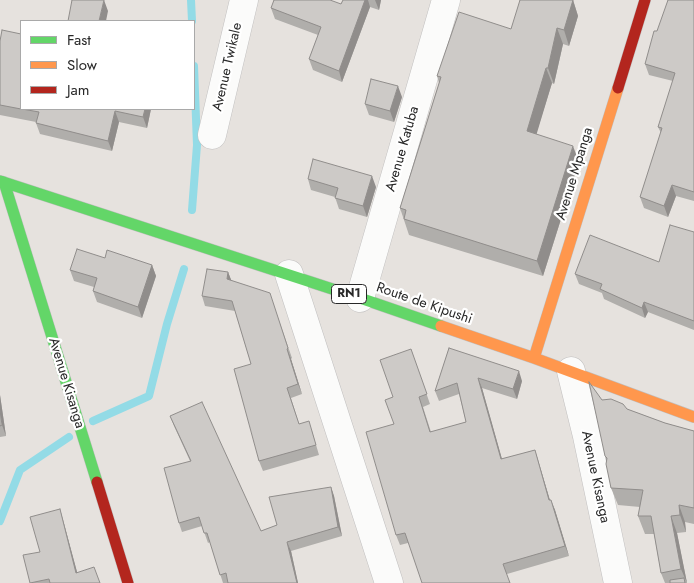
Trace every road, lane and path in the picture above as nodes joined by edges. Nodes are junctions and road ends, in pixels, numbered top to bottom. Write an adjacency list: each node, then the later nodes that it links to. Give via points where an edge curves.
1 (244, 0): 4 (street, Avenue Twikale)
2 (446, 0): 7 (street, Avenue Katuba)
3 (645, 0): 8 (main road, Avenue Mpanga)
4 (212, 135)
5 (2, 181): 6 (main road, Route de Kipushi / RN1); 11 (main road, Avenue Kisanga)
6 (289, 274): 7 (main road, Route de Kipushi / RN1); 12 (street)
7 (360, 298): 8 (main road, Route de Kipushi / RN1)
8 (534, 358): 9 (main road, Route de Kipushi / RN1)
9 (571, 371): 10 (main road, Route de Kipushi / RN1); 13 (street, Avenue Kisanga)
10 (694, 417)
11 (128, 583)
12 (389, 583)
13 (618, 583)

